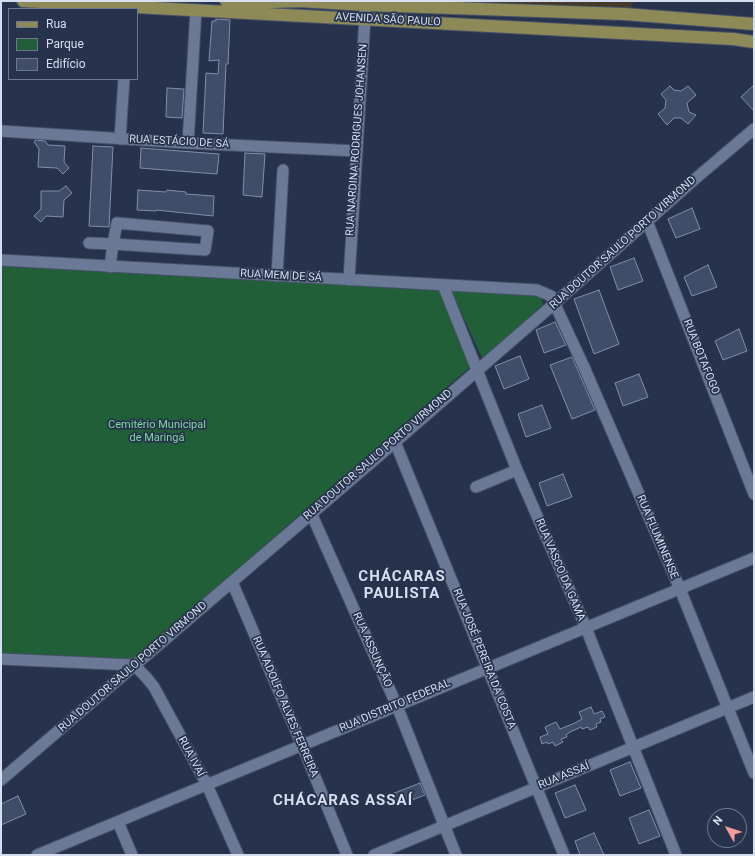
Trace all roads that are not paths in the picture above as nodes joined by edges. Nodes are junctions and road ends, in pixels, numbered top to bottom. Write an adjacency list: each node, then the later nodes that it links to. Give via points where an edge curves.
1 (23, 1): 4 (main road, AVENIDA SÃO PAULO)
2 (226, 1): 3 (main road, AVENIDA SÃO PAULO)
3 (366, 3): 6 (main road, AVENIDA SÃO PAULO); 7 (street, RUA NARDINA RODRIGUES JOHANSEN)
4 (128, 5): 5 (main road, AVENIDA SÃO PAULO)
5 (196, 10): 7 (main road, AVENIDA SÃO PAULO); 15 (street)
6 (624, 14): 8 (main road, AVENIDA SÃO PAULO); 9 (main road, via 605,21 577,19 572,23)
7 (365, 19): 9 (main road, AVENIDA SÃO PAULO); 16 (street, RUA NARDINA RODRIGUES JOHANSEN)
8 (754, 24)
9 (570, 31): 10 (main road, AVENIDA SÃO PAULO)
10 (754, 42)
11 (124, 80): 14 (street)
12 (754, 129): 18 (street, RUA DOUTOR SAULO PORTO VIRMOND)
13 (1, 131): 14 (street, RUA ESTÁCIO DE SÁ)
14 (120, 138): 15 (street, RUA ESTÁCIO DE SÁ)
15 (188, 143): 16 (street, RUA ESTÁCIO DE SÁ)
16 (357, 151): 24 (street, RUA NARDINA RODRIGUES JOHANSEN)
17 (283, 170): 23 (street)
18 (647, 221): 26 (street, RUA DOUTOR SAULO PORTO VIRMOND); 31 (street, RUA BOTAFOGO)
19 (89, 243): 20 (street)
20 (113, 244): 20 (street, via 205,250 208,231 117,223); 22 (street)
21 (1, 260): 22 (street, RUA MEM DE SÁ)
22 (110, 267): 23 (street, RUA MEM DE SÁ)
23 (277, 276): 24 (street, RUA MEM DE SÁ)
24 (349, 280): 25 (street, RUA MEM DE SÁ)
25 (443, 285): 26 (street, RUA MEM DE SÁ, via 537,290 550,296); 27 (street, RUA VASCO DA GAMA)
26 (555, 303): 27 (street, RUA DOUTOR SAULO PORTO VIRMOND); 35 (street, RUA FLUMINENSE)
27 (477, 370): 28 (street, RUA DOUTOR SAULO PORTO VIRMOND); 29 (street, RUA VASCO DA GAMA)
28 (395, 442): 32 (street, RUA DOUTOR SAULO PORTO VIRMOND); 39 (street, RUA JOSÉ PEREIRA DA COSTA)
29 (518, 470): 30 (street); 36 (street, RUA VASCO DA GAMA)
30 (476, 487)
31 (754, 494)
32 (311, 513): 34 (street, RUA DOUTOR SAULO PORTO VIRMOND); 41 (street, RUA ASSUNÇÃO)
33 (754, 558): 35 (street, RUA DISTRITO FEDERAL)
34 (232, 582): 38 (street, RUA DOUTOR SAULO PORTO VIRMOND); 43 (street, RUA ADOLFO ALVES FERREIRA)
35 (680, 589): 36 (street, RUA DISTRITO FEDERAL); 42 (street, RUA FLUMINENSE)
36 (586, 628): 39 (street, RUA DISTRITO FEDERAL); 44 (street, RUA VASCO DA GAMA)
37 (1, 659): 38 (street)
38 (134, 665): 46 (street, RUA DOUTOR SAULO PORTO VIRMOND); 47 (street, RUA IVAÍ, via 154,687)
39 (488, 668): 41 (street, RUA DISTRITO FEDERAL); 48 (street, RUA JOSÉ PEREIRA DA COSTA)
40 (754, 697): 42 (street, RUA ASSAÍ)
41 (397, 706): 43 (street, RUA DISTRITO FEDERAL); 50 (street, RUA ASSUNÇÃO)
42 (728, 708): 44 (street, RUA ASSAÍ); 45 (street, RUA FLUMINENSE)
43 (302, 745): 47 (street, RUA DISTRITO FEDERAL); 54 (street, RUA ADOLFO ALVES FERREIRA)
44 (634, 747): 48 (street, RUA ASSAÍ); 58 (street, RUA VASCO DA GAMA)
45 (754, 773)
46 (1, 780)
47 (207, 785): 49 (street, RUA DISTRITO FEDERAL); 53 (street, RUA IVAÍ)
48 (536, 787): 50 (street, RUA ASSAÍ); 57 (street, RUA JOSÉ PEREIRA DA COSTA)
49 (118, 822): 51 (street, RUA DISTRITO FEDERAL); 52 (street)
50 (444, 826): 55 (street, RUA ASSAÍ); 56 (street, RUA ASSUNÇÃO)
51 (37, 855)
52 (132, 855)
53 (238, 855)
54 (347, 855)
55 (374, 855)
56 (456, 855)
57 (564, 855)
58 (676, 855)

